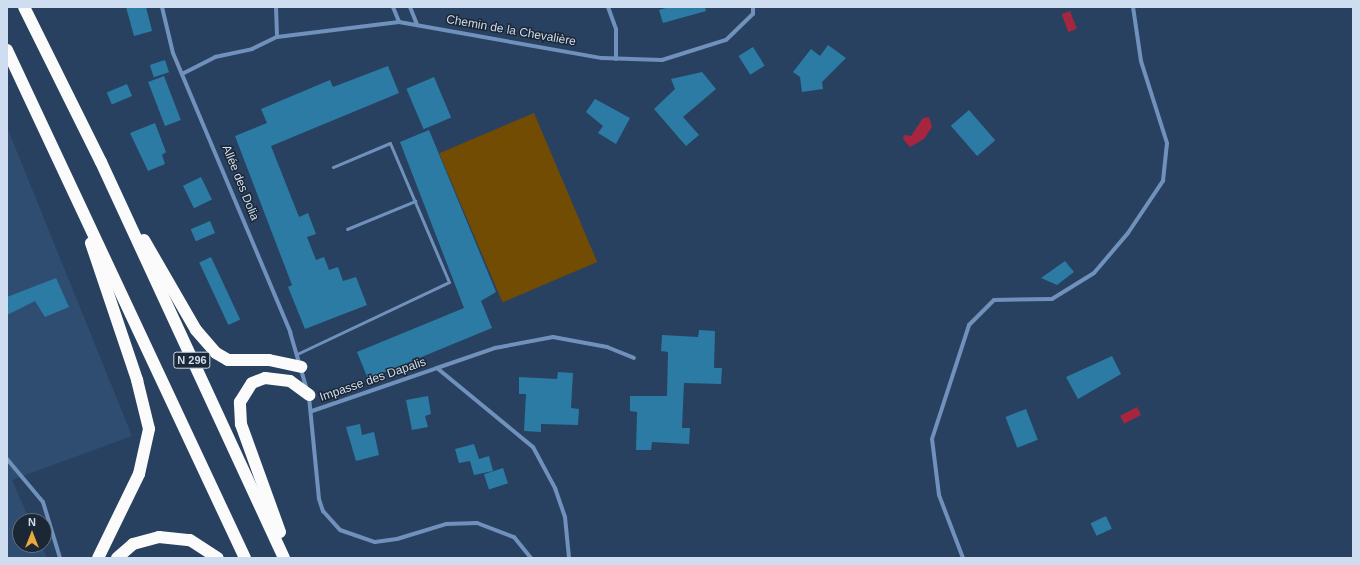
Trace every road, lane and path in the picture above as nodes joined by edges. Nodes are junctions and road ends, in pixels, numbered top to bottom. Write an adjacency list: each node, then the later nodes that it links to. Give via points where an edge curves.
1 (24, 7): 15 (highway, N 296)
2 (162, 7): 14 (street, Allée des Dolia)
3 (276, 7): 11 (street)
4 (393, 7): 9 (street)
5 (410, 7): 10 (street)
6 (608, 7): 13 (street, via 616,29)
7 (753, 7): 13 (street, Chemin de la Chevalière, via 753,14 726,40 662,60)
8 (1133, 7): 36 (street, via 1141,62 1167,143 1163,181 1128,233 1094,273 1052,299 994,300 970,325 932,439 939,495)
9 (399, 22): 10 (street, Chemin de la Chevalière); 11 (street, Chemin de la Chevalière)
10 (417, 24): 13 (street, Chemin de la Chevalière)
11 (277, 37): 14 (street, Chemin de la Chevalière, via 252,49 215,57)
12 (7, 50): 17 (highway, N 296)
13 (616, 59)
14 (182, 74): 20 (street, Allée des Dolia)
15 (100, 162): 22 (highway, via 205,343 228,360 269,360); 32 (highway, N 296)
16 (333, 167): 18 (lane, via 390,143)
17 (71, 184): 28 (highway, via 137,380 149,429 139,474); 31 (highway, N 296)
18 (415, 201): 19 (lane); 20 (lane, via 450,282)
19 (347, 229)
20 (297, 354): 22 (street, Allée des Dolia)
21 (634, 358): 23 (street, via 600,345 553,336 495,348)
22 (301, 367): 24 (street, Allée des Dolia)
23 (437, 368): 25 (street, Impasse des Dapalis); 35 (street, Impasse des Dapalis, via 532,447 555,488 565,517)
24 (309, 395): 25 (street, Allée des Dolia); 33 (highway, via 290,381 265,378 252,383 240,402 241,424)
25 (312, 412): 34 (street, Allée des Dolia, via 319,499 323,511 340,530 375,542 397,539 446,524 477,523 514,537)
26 (7, 459): 27 (street, via 43,502)
27 (60, 558)
28 (98, 558)
29 (117, 558): 30 (highway, via 133,544 159,537 190,540)
30 (218, 558)
31 (245, 558)
32 (284, 558)
33 (289, 558)
34 (531, 558)
35 (569, 558)
36 (963, 558)

